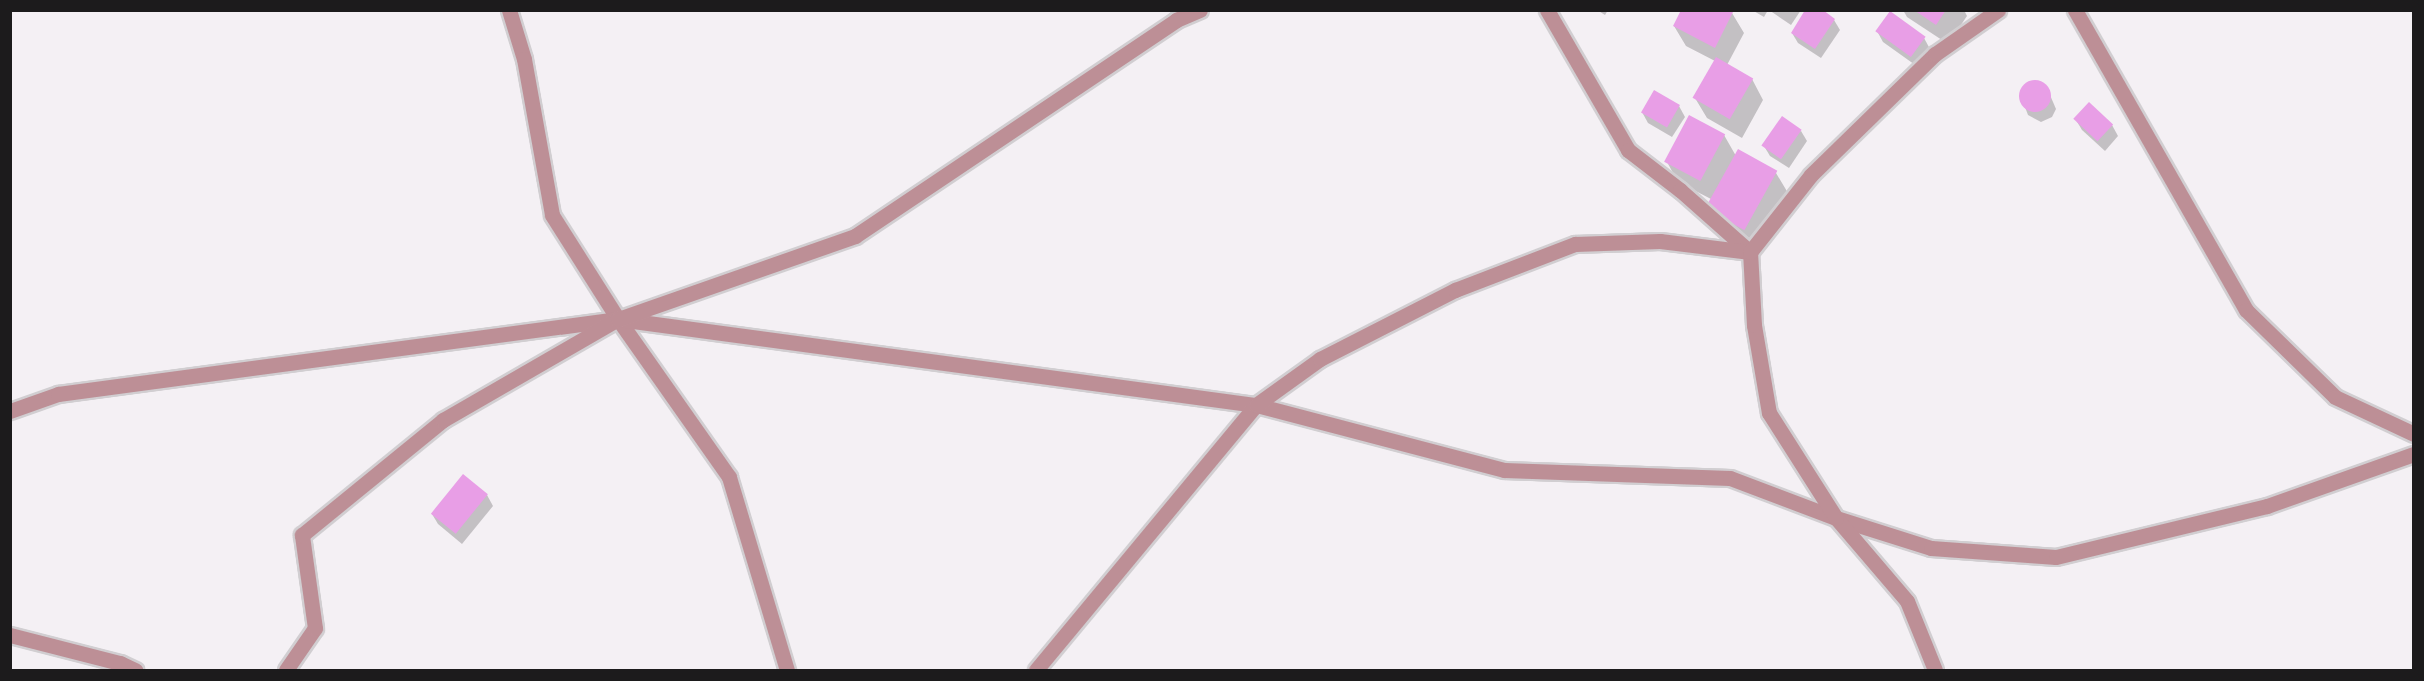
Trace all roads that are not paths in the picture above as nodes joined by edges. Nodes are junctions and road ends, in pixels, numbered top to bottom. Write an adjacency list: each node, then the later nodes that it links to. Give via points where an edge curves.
1 (509, 10): 7 (street, via 524,58 552,216)
2 (1200, 10): 7 (street, via 1176,20 855,237)
3 (1547, 10): 6 (street, via 1628,150)
4 (1998, 10): 6 (street, via 1935,54 1811,175)
5 (2075, 10): 10 (street, via 2246,310 2335,397)
6 (1750, 252): 8 (street, via 1660,241 1575,244 1455,290 1320,359); 12 (street, via 1754,325 1769,413)
7 (618, 319): 8 (street); 9 (street, via 58,394); 15 (street, via 443,420 302,535 315,628); 16 (street, via 729,477)
8 (1256, 405): 12 (street, via 1504,471 1731,478); 17 (street)
9 (10, 411)
10 (2414, 434)
11 (2414, 454): 12 (street, via 2266,506 2056,557 1931,548)
12 (1836, 518): 18 (street, via 1907,601)
13 (10, 635): 14 (street)
14 (135, 670)
15 (286, 670)
16 (787, 670)
17 (1036, 670)
18 (1935, 670)

